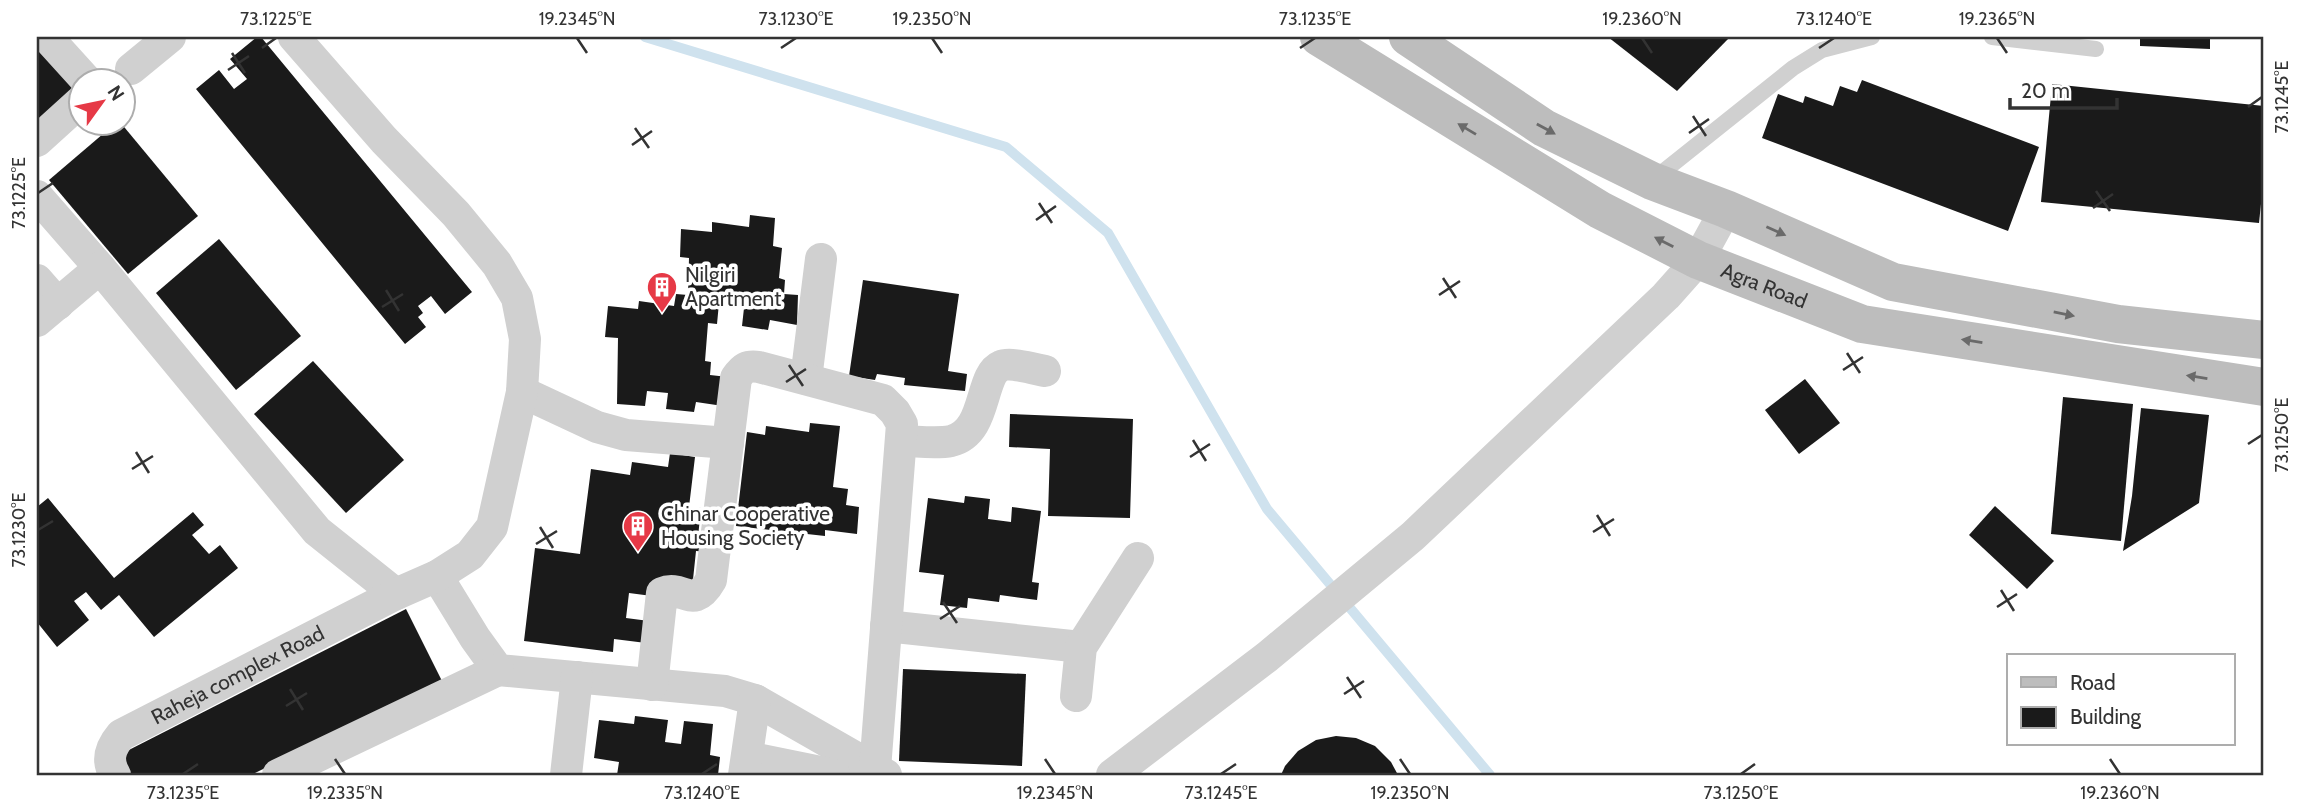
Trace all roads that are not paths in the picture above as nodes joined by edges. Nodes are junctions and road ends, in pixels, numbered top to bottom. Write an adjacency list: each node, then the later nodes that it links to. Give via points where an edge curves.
1 (47, 37): 9 (street)
2 (170, 37): 10 (street)
3 (294, 37): 25 (street, Raheja complex Road, via 497,264 517,298 525,339)
4 (1319, 37): 17 (main road, Agra Road, one-way to 4, via 1600,210)
5 (1408, 37): 13 (main road, one-way to 13, via 1544,128)
6 (1872, 37): 13 (lane, via 1822,50 1803,62)
7 (1992, 37): 8 (lane)
8 (2096, 49)
9 (73, 66)
10 (135, 66)
11 (66, 115): 12 (street)
12 (37, 141)
13 (1651, 181): 15 (main road)
14 (37, 196): 18 (street)
15 (1726, 209): 17 (street); 21 (main road, one-way to 21, via 1893,282 2118,324)
16 (821, 259): 23 (street)
17 (1698, 260): 24 (main road, Agra Road, one-way to 17, via 1862,324); 44 (street, via 1666,296 1413,536 1268,657)
18 (100, 268): 20 (street); 30 (street, via 317,531)
19 (37, 280): 20 (street)
20 (47, 313)
21 (2264, 340)
22 (1045, 371): 26 (street, via 999,367 967,432 949,441)
23 (806, 379): 26 (street, via 883,400 902,424); 27 (street, via 749,365 742,369 736,378)
24 (2264, 387)
25 (522, 392): 27 (street, via 597,427 626,435); 29 (street, Raheja complex Road, via 492,527 470,555)
26 (901, 441): 31 (street)
27 (728, 443): 35 (street, via 711,580 696,596 662,593)
28 (1138, 558): 32 (street)
29 (437, 576): 30 (street, Raheja complex Road); 33 (street)
30 (396, 594): 40 (street, Raheja complex Road, via 121,735 109,757)
31 (886, 626): 32 (street); 39 (street)
32 (1081, 647): 36 (street)
33 (498, 670): 34 (street); 41 (street)
34 (577, 677): 35 (street); 42 (street)
35 (652, 685): 37 (street, via 724,691)
36 (1076, 696)
37 (755, 700): 38 (street); 39 (street)
38 (746, 766): 43 (street)
39 (881, 772)
40 (116, 775)
41 (278, 775)
42 (566, 775)
43 (835, 775)
44 (1112, 775)

